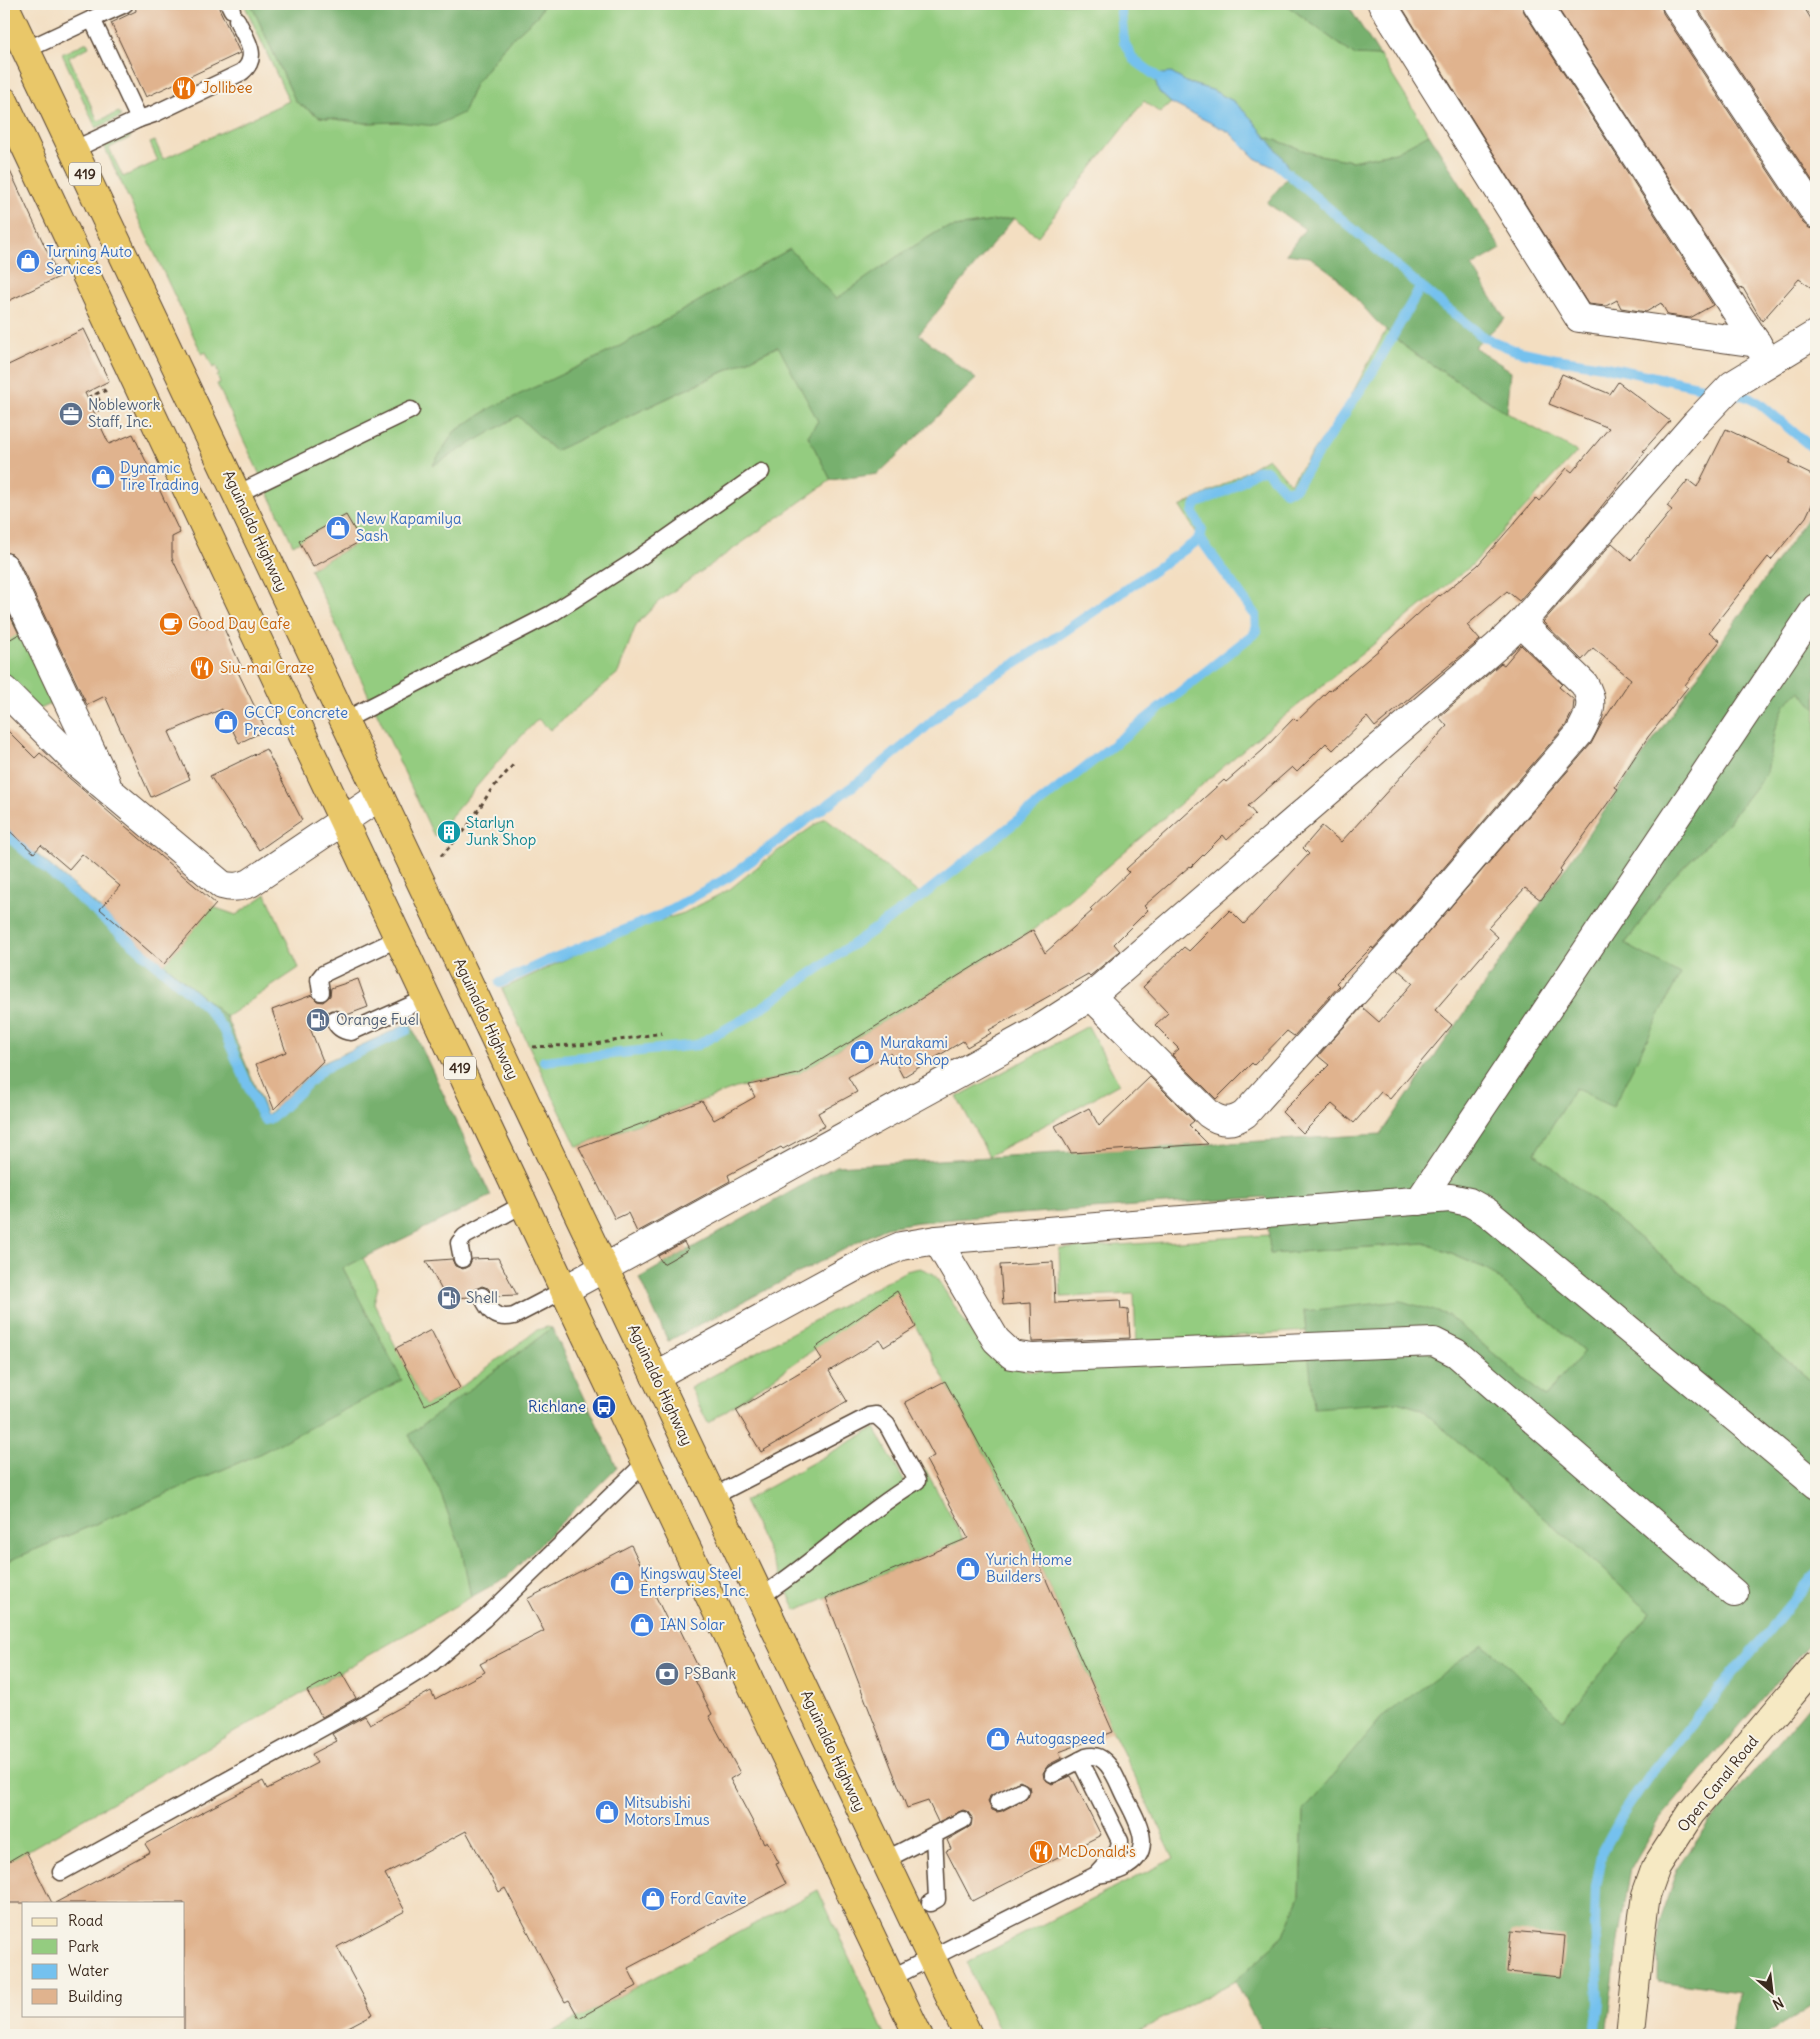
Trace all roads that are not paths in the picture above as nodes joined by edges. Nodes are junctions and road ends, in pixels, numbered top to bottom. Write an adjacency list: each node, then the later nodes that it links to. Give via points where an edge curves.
1 (125, 4): 7 (lane)
2 (1382, 4): 14 (street, via 1579,318)
3 (1537, 4): 14 (street)
4 (1676, 4): 12 (street)
5 (11, 6): 8 (highway, Aguinaldo Highway / 419)
6 (233, 11): 10 (lane, via 252,55 251,62 242,72)
7 (92, 19): 8 (lane); 10 (lane)
8 (26, 50): 11 (highway, Aguinaldo Highway / 419)
9 (4, 101): 25 (highway, 419)
10 (139, 119): 11 (lane)
11 (74, 150): 17 (highway, Aguinaldo Highway / 419)
12 (1816, 214)
13 (1816, 334): 14 (street)
14 (1763, 353): 20 (street, via 1696,423)
15 (411, 410): 17 (lane)
16 (761, 472): 22 (lane, via 636,560 551,614)
17 (237, 494): 22 (highway, Aguinaldo Highway / 419)
18 (4, 567): 23 (street)
19 (1816, 608): 31 (street)
20 (1521, 623): 28 (street); 28 (street, via 1584,684 1591,709 1583,728 1412,929 1245,1114 1227,1121 1217,1120 1209,1114)
21 (4, 690): 23 (street)
22 (344, 720): 24 (highway, Aguinaldo Highway / 419)
23 (111, 792): 25 (street, via 231,888 250,883)
24 (380, 796): 25 (street); 35 (highway, Aguinaldo Highway / 419)
25 (344, 820): 26 (highway, 419)
26 (399, 938): 27 (lane, via 322,974 319,979); 29 (highway, 419)
27 (321, 992)
28 (1091, 996): 35 (street, via 1038,1030)
29 (427, 998): 30 (lane, via 351,1032 344,1032); 32 (highway, 419)
30 (334, 1019)
31 (1420, 1201): 33 (street); 40 (street, via 1450,1198 1469,1202 1487,1212)
32 (524, 1204): 34 (lane, via 465,1236 459,1243); 36 (highway, 419)
33 (937, 1240): 38 (street, via 885,1251); 42 (street, via 996,1340 1012,1355 1033,1358 1434,1342 1456,1353)
34 (462, 1259)
35 (604, 1269): 36 (street); 38 (highway, Aguinaldo Highway / 419)
36 (564, 1290): 37 (lane, via 506,1318 492,1313); 39 (highway, 419)
37 (482, 1296)
38 (656, 1376): 41 (highway, Aguinaldo Highway / 419)
39 (646, 1462): 52 (lane, via 484,1619 432,1663 373,1700); 56 (highway, 419)
40 (1816, 1485)
41 (712, 1497): 43 (highway, Aguinaldo Highway / 419); 43 (lane, via 876,1415 887,1425 918,1481 874,1509 783,1583)
42 (1734, 1593)
43 (760, 1597): 51 (highway, Aguinaldo Highway / 419)
44 (1816, 1665): 59 (main road, Open Canal Road, via 1691,1813 1656,1867 1646,1895)
45 (1080, 1760): 46 (lane); 53 (lane, via 1120,1841 1118,1852); 53 (lane, via 1092,1756 1105,1761 1143,1838 1141,1850 1134,1861 1121,1870)
46 (1053, 1774)
47 (1020, 1791): 48 (lane)
48 (998, 1802)
49 (963, 1820): 50 (lane)
50 (934, 1836): 51 (lane); 54 (lane, via 937,1899)
51 (885, 1860): 55 (highway, Aguinaldo Highway / 419)
52 (61, 1872)
53 (1096, 1875): 55 (lane)
54 (930, 1903)
55 (931, 1958): 56 (lane); 58 (highway, Aguinaldo Highway / 419)
56 (891, 1978): 57 (highway, 419)
57 (918, 2035)
58 (968, 2035)
59 (1630, 2035)

